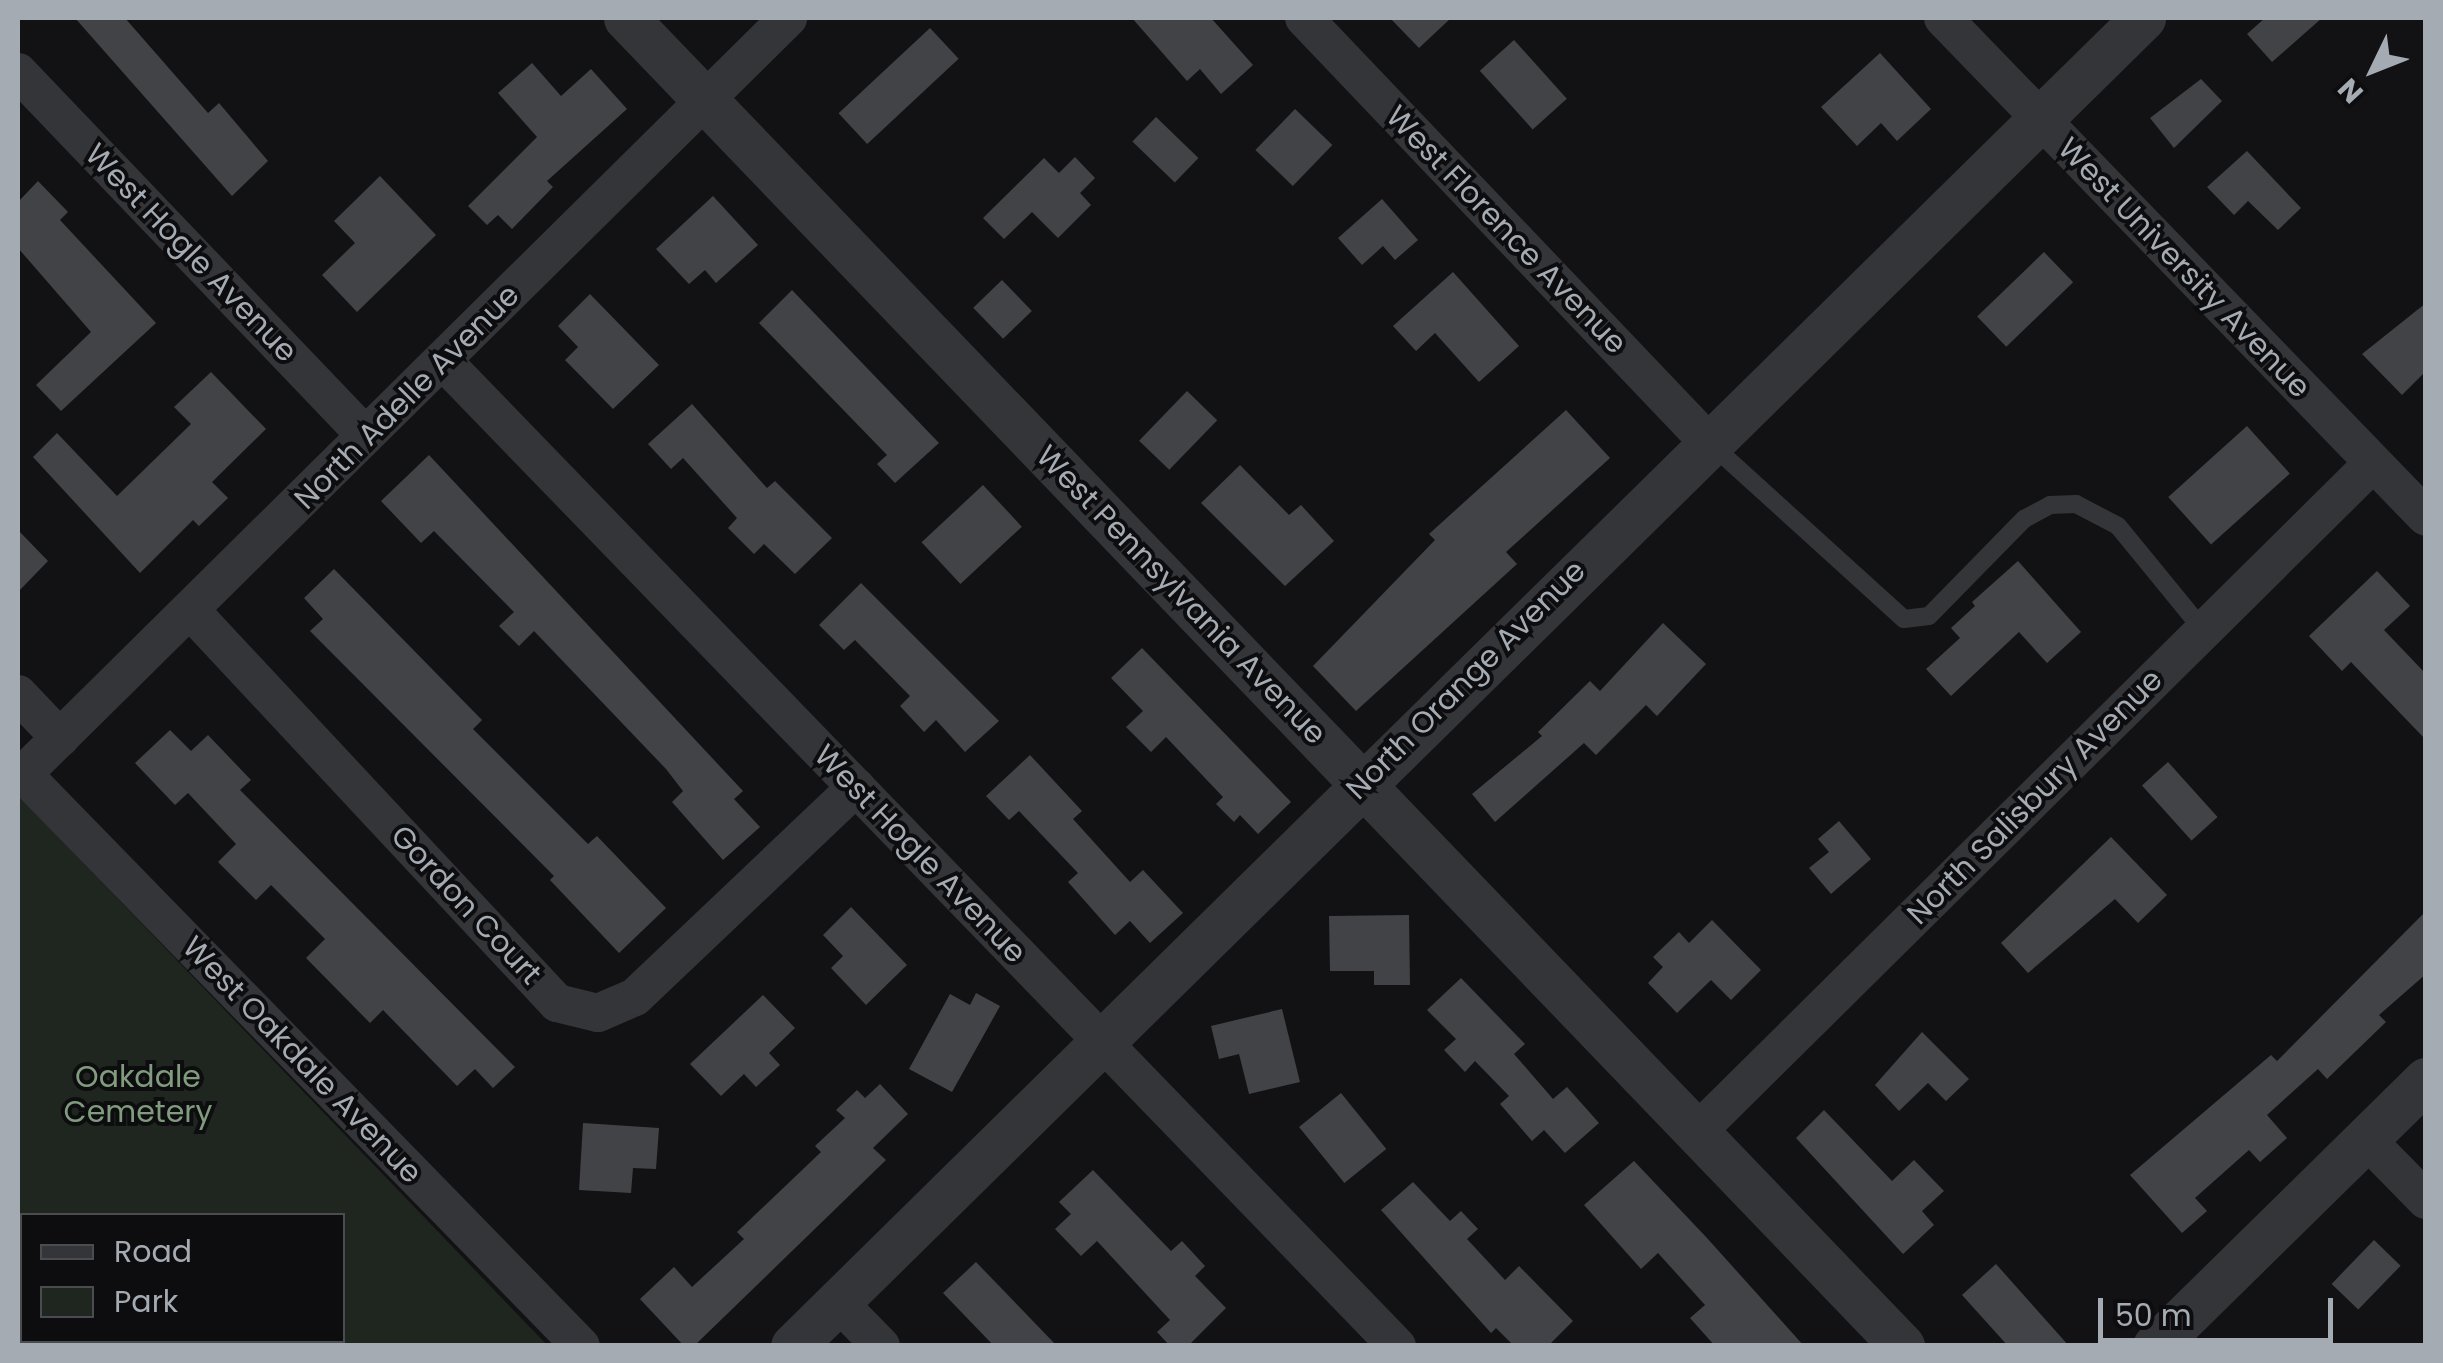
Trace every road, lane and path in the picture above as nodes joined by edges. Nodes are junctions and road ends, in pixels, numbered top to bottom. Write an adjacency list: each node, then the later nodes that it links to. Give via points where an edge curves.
1 (626, 18): 7 (street, West Pennsylvania Avenue)
2 (788, 18): 7 (street, North Adelle Avenue)
3 (1304, 18): 11 (street, West Florence Avenue)
4 (1944, 18): 8 (street, West University Avenue)
5 (2142, 18): 8 (street, North Orange Avenue)
6 (18, 72): 10 (street, West Hogle Avenue)
7 (705, 100): 9 (street, North Adelle Avenue); 19 (street, West Pennsylvania Avenue)
8 (2040, 118): 11 (street, North Orange Avenue); 12 (street, West University Avenue)
9 (444, 362): 10 (street, North Adelle Avenue); 20 (street, West Hogle Avenue)
10 (366, 435): 14 (street, North Adelle Avenue)
11 (1708, 442): 15 (lane, via 1904,619 1929,616 2024,519 2050,505 2076,504 2118,526); 19 (street, North Orange Avenue)
12 (2373, 462): 13 (street, West University Avenue); 15 (street, North Salisbury Avenue)
13 (2426, 517)
14 (192, 612): 17 (street, North Adelle Avenue); 20 (street, Gordon Court, via 557,1002 598,1013 635,997)
15 (2203, 630): 23 (street, North Salisbury Avenue)
16 (18, 694): 17 (street)
17 (60, 738): 18 (street, North Adelle Avenue)
18 (20, 776): 27 (street, West Oakdale Avenue)
19 (1362, 783): 21 (street, North Orange Avenue); 23 (street, West Pennsylvania Avenue)
20 (856, 787): 21 (street, West Hogle Avenue)
21 (1099, 1038): 26 (street, North Orange Avenue); 30 (street, West Hogle Avenue)
22 (2426, 1080): 24 (street)
23 (1696, 1132): 31 (street, West Pennsylvania Avenue)
24 (2366, 1139): 25 (street); 32 (street)
25 (2426, 1200)
26 (837, 1302): 28 (street, North Orange Avenue); 29 (street)
27 (581, 1346)
28 (793, 1346)
29 (881, 1346)
30 (1397, 1346)
31 (1902, 1346)
32 (2155, 1346)

